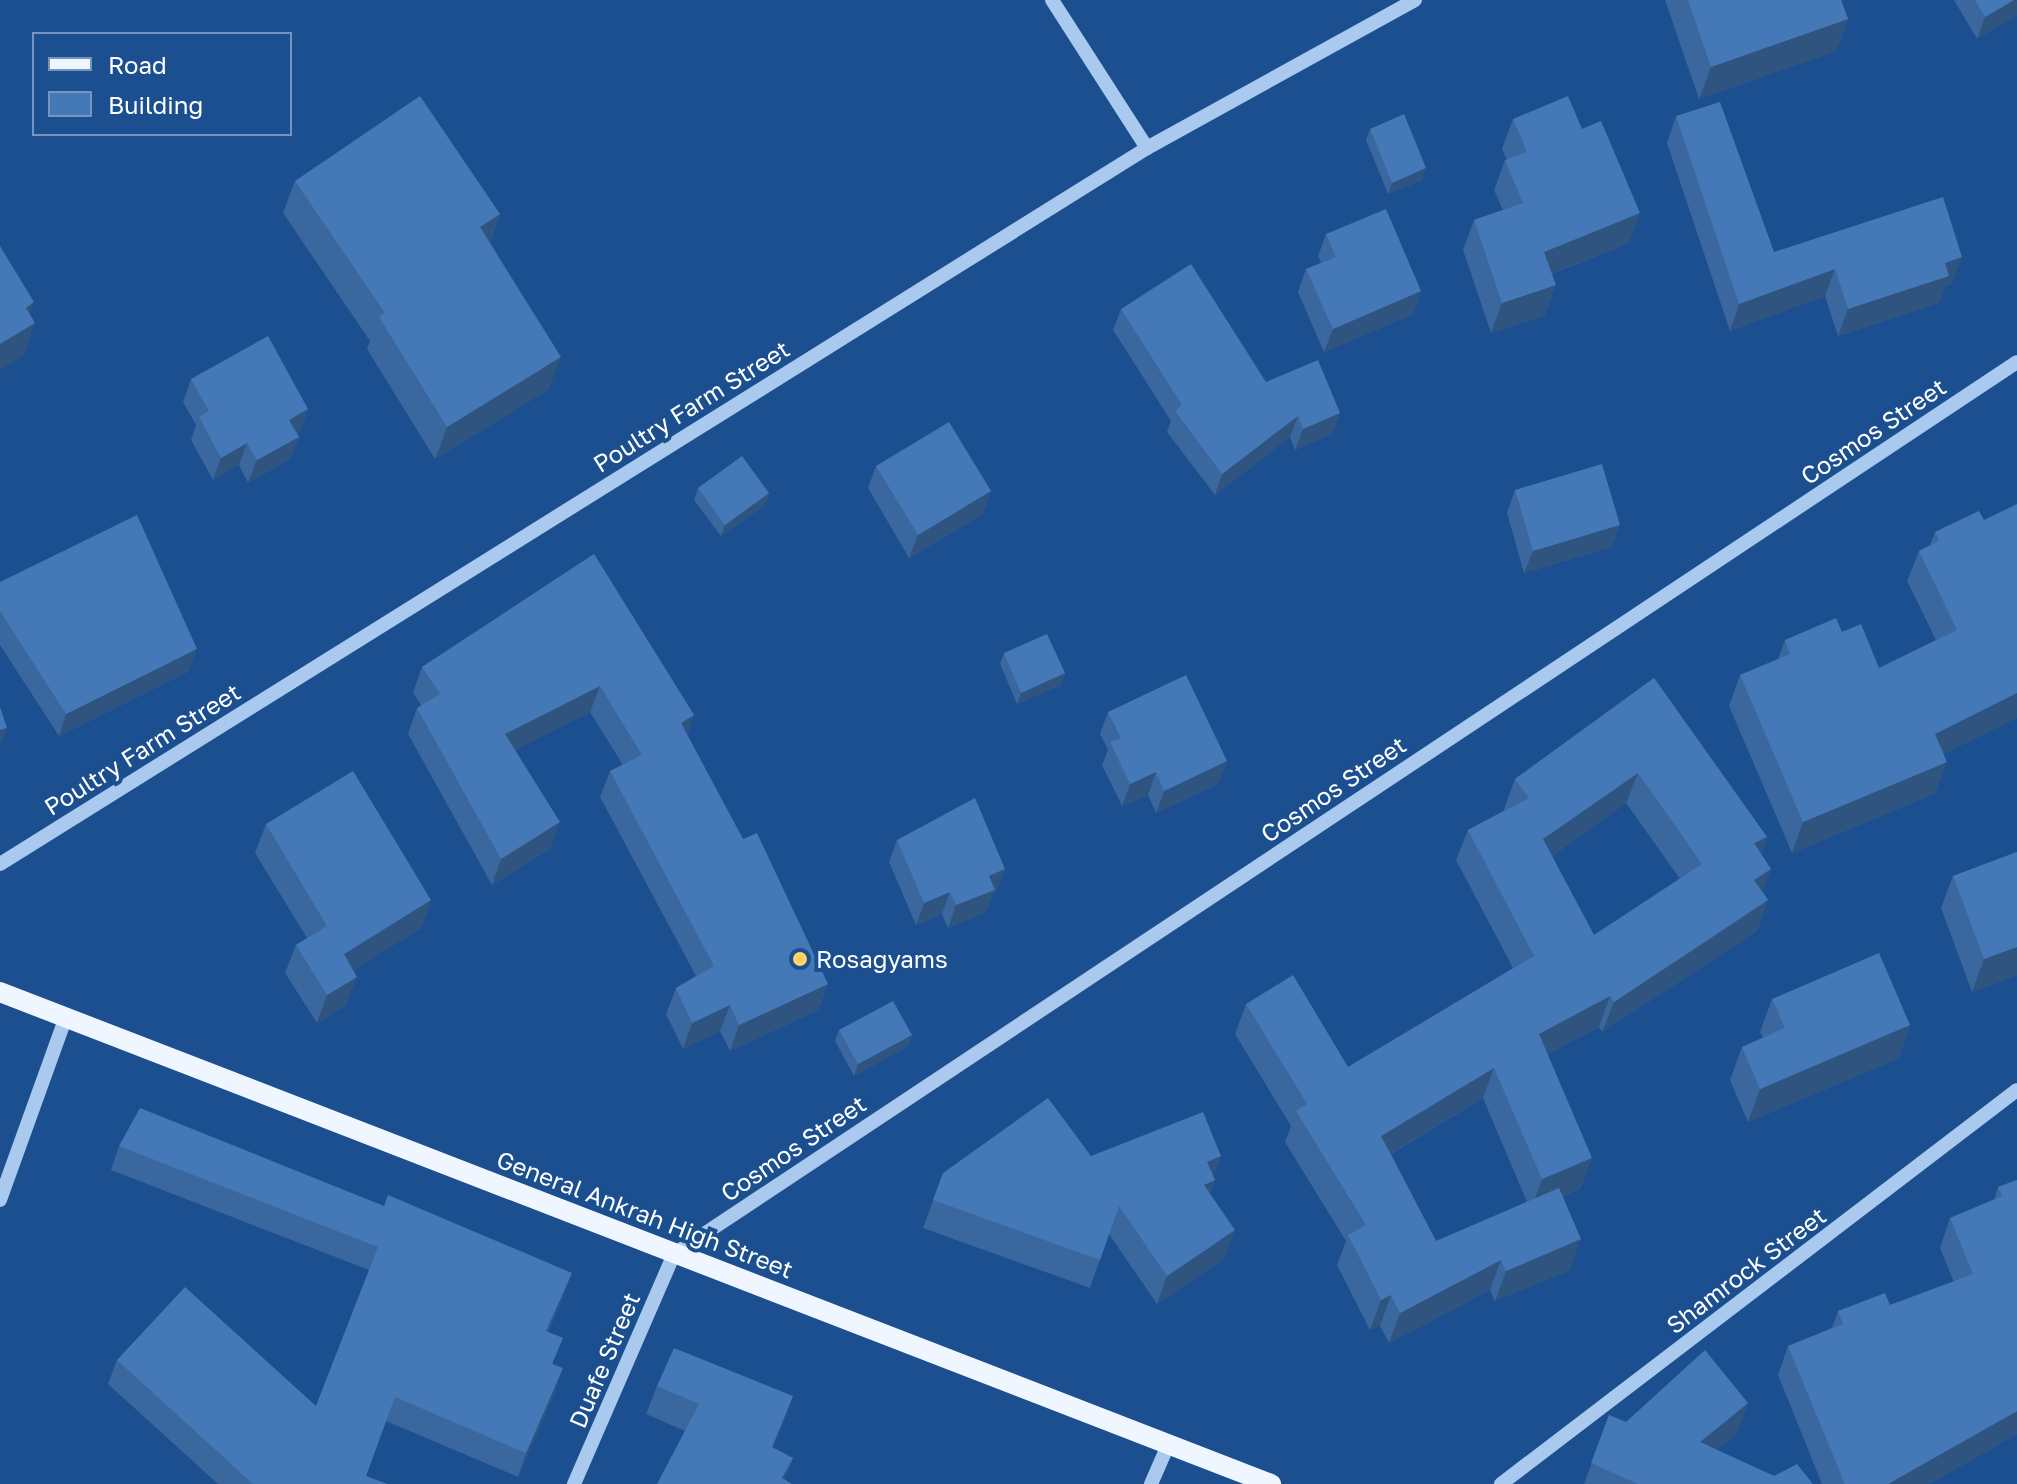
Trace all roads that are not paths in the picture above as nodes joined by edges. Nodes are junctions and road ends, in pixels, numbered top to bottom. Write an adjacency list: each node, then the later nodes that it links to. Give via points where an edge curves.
1 (1052, 0): 3 (street)
2 (1415, 0): 3 (street, Poultry Farm Street)
3 (1147, 148): 5 (street, Poultry Farm Street)
4 (2017, 362): 10 (street, Cosmos Street)
5 (0, 864)
6 (0, 992): 7 (main road, General Ankrah High Street)
7 (66, 1017): 9 (street); 10 (main road, General Ankrah High Street)
8 (2017, 1090): 15 (street, Shamrock Street)
9 (0, 1200)
10 (674, 1254): 11 (main road, General Ankrah High Street); 12 (street, Duafe Street)
11 (1168, 1445): 13 (street); 14 (main road, General Ankrah High Street)
12 (574, 1484)
13 (1151, 1484)
14 (1271, 1484)
15 (1501, 1484)

